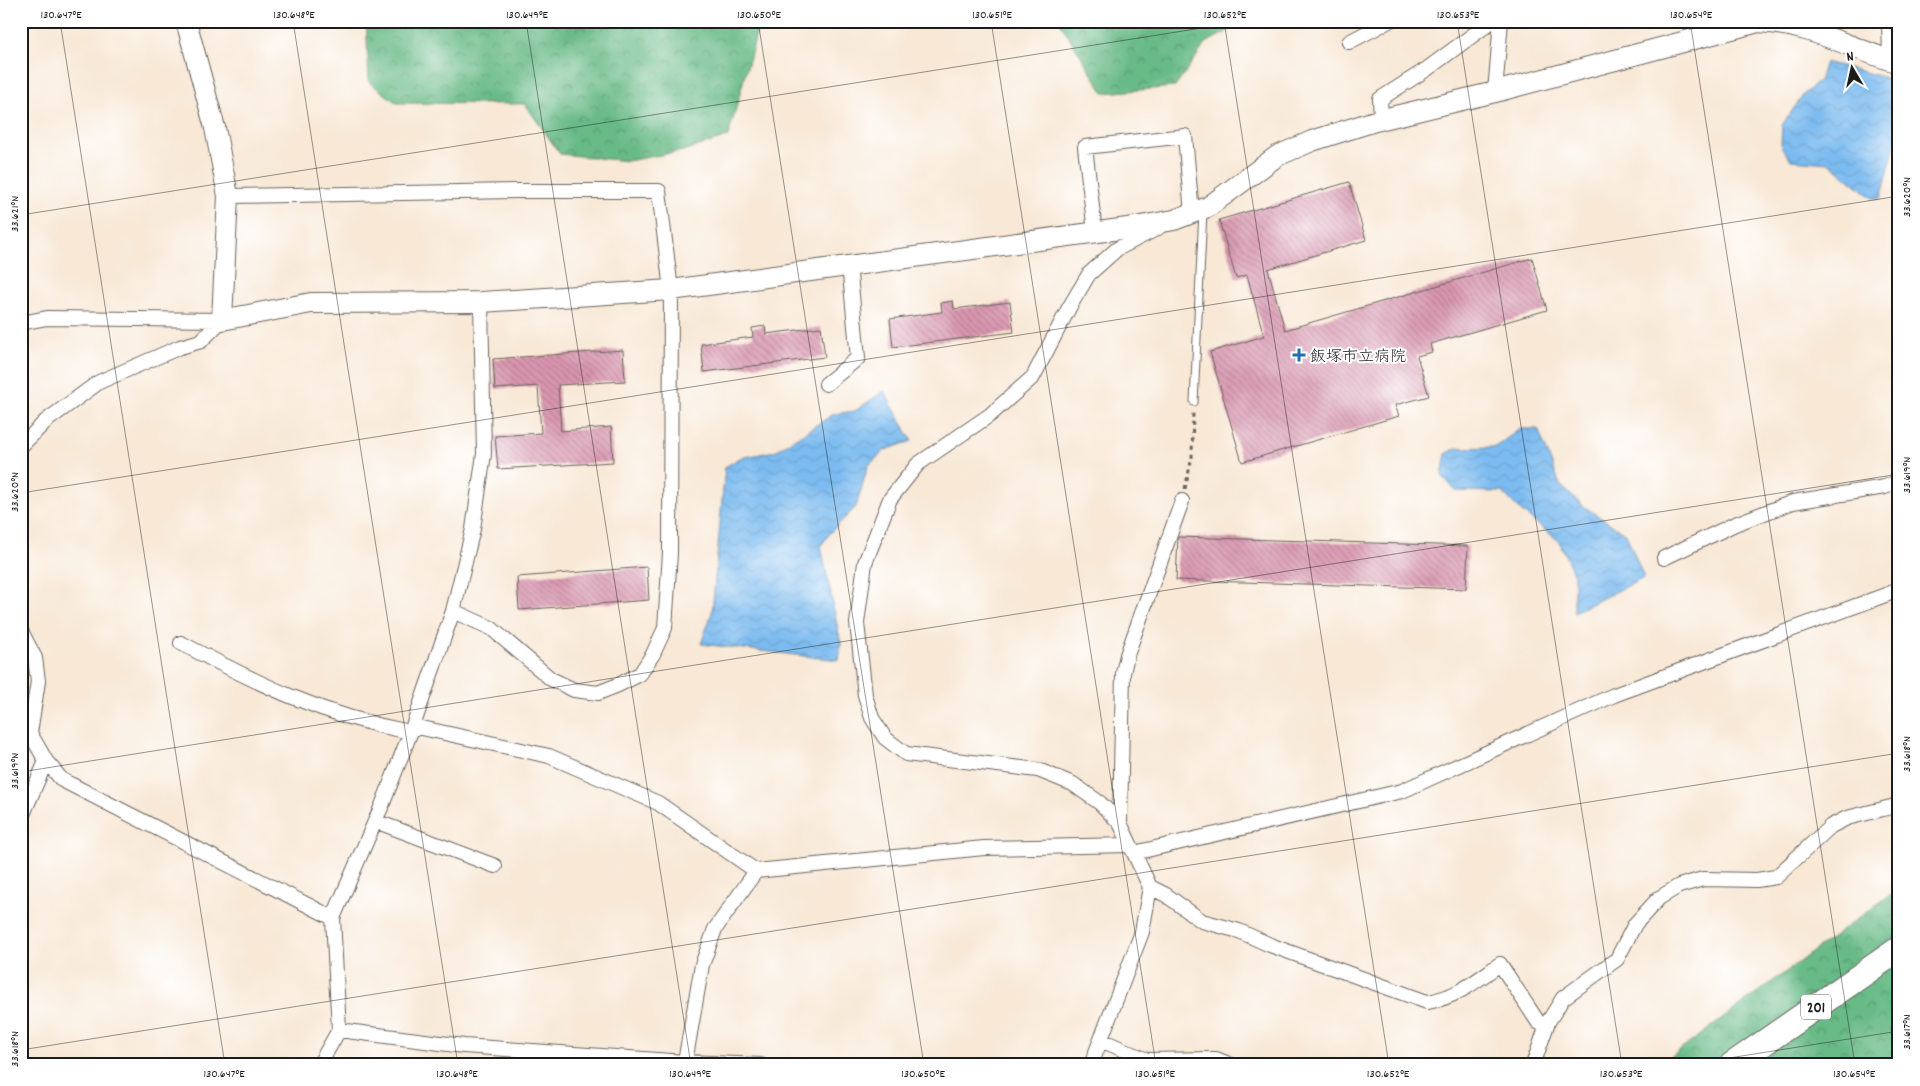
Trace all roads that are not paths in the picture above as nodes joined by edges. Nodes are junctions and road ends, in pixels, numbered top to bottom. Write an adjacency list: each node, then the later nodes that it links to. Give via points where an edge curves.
1 (186, 21): 11 (street, via 215,128)
2 (1389, 21): 7 (street)
3 (1492, 21): 10 (street, via 1428,69 1380,99)
4 (1501, 21): 9 (street)
5 (1889, 21): 8 (street)
6 (1826, 28): 8 (street); 9 (street, via 1758,22)
7 (1348, 42)
8 (1894, 61)
9 (1495, 92): 10 (street)
10 (1381, 119): 12 (street, via 1277,156)
11 (228, 196): 15 (street, via 659,191); 17 (street)
12 (1190, 214): 13 (street); 13 (street, via 1185,136 1085,147); 20 (lane); 34 (street, via 1117,249 1089,274 1033,377 990,415 918,464 890,499 865,563 857,623 865,695 872,718 885,738 906,754 1038,770 1073,784)
13 (1095, 232): 14 (street)
14 (849, 264): 15 (street); 19 (street, via 858,358)
15 (670, 290): 16 (street); 26 (street, via 670,553 664,628 649,661 640,674 598,693 574,690 551,680 492,628)
16 (481, 302): 17 (street, via 312,302); 26 (street, via 484,454 473,529)
17 (222, 320): 18 (street, via 47,318); 21 (street, via 201,342 180,347 99,382 46,421)
18 (21, 323)
19 (826, 384)
20 (1194, 402)
21 (21, 446)
22 (1899, 481): 24 (street, via 1793,502 1735,524)
23 (1182, 501): 34 (street, via 1123,673)
24 (1664, 558)
25 (1899, 590): 35 (street, via 1614,695 1402,791)
26 (453, 611): 29 (street)
27 (21, 631): 30 (street, via 35,658 38,681 30,733)
28 (181, 643): 29 (street, via 256,683 322,710)
29 (412, 729): 33 (street); 37 (street, via 549,756 658,803)
30 (46, 761): 32 (street); 39 (street, via 62,780)
31 (1899, 804): 41 (street, via 1831,826 1776,877 1703,879 1679,886 1659,898 1635,924 1617,959 1564,998)
32 (21, 819)
33 (375, 821): 36 (street); 39 (street)
34 (1120, 822): 35 (street)
35 (1132, 849): 37 (street, via 984,848); 38 (street)
36 (495, 866)
37 (756, 871): 44 (street, via 715,929 702,965)
38 (1150, 887): 41 (street, via 1202,922 1239,931 1428,1002 1458,994 1500,964 1538,1022); 43 (street, via 1142,932)
39 (333, 918): 42 (street)
40 (1899, 949): 50 (highway, 201)
41 (1546, 1026): 49 (street)
42 (339, 1030): 44 (street, via 464,1046); 45 (street)
43 (1101, 1040): 47 (street); 48 (street, via 1147,1060 1216,1058)
44 (685, 1062): 46 (street)
45 (319, 1065)
46 (761, 1065)
47 (1091, 1065)
48 (1231, 1065)
49 (1533, 1065)
50 (1732, 1065)

